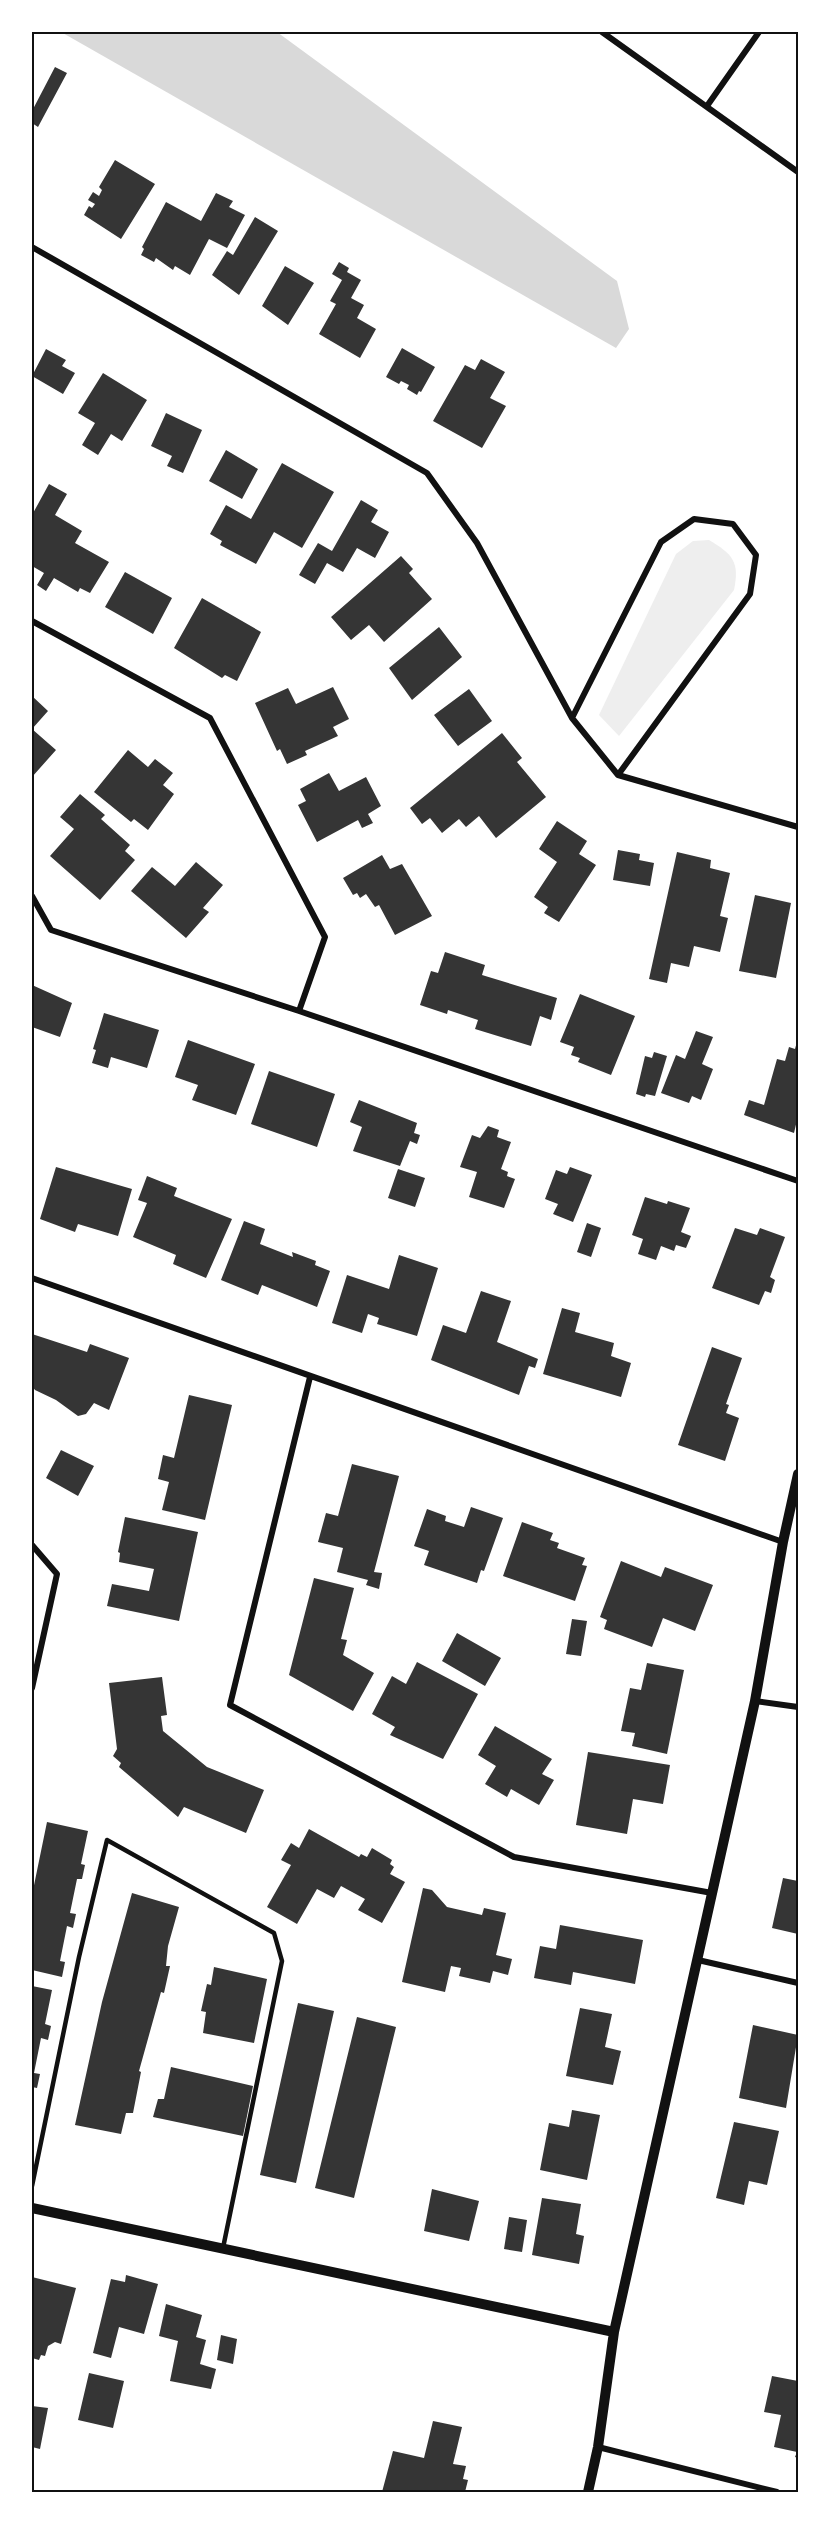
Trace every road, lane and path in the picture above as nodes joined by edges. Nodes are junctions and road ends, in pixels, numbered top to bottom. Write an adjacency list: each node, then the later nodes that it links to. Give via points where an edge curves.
1 (602, 32): 3 (street)
2 (759, 32): 3 (street)
3 (707, 106): 4 (street)
4 (798, 172)
5 (32, 247): 7 (street, via 427,473 477,543)
6 (32, 621): 11 (street, via 210,718 325,937)
7 (572, 718): 8 (street); 8 (street, via 661,542 693,519 733,524 756,555 750,594)
8 (618, 775): 9 (street)
9 (798, 827)
10 (32, 896): 11 (street, via 51,930)
11 (299, 1011): 12 (street)
12 (798, 1181)
13 (32, 1278): 14 (street)
14 (310, 1377): 16 (street); 21 (street, via 230,1705 514,1857)
15 (798, 1480): 16 (street)
16 (783, 1542): 19 (street)
17 (32, 1545): 18 (street, via 57,1574)
18 (32, 1688)
19 (755, 1701): 20 (street); 21 (street)
20 (798, 1707)
21 (712, 1893): 22 (street)
22 (698, 1960): 23 (street); 27 (street)
23 (798, 1983)
24 (32, 2186): 26 (lane, via 107,1839 274,1933 282,1961)
25 (32, 2208): 26 (street)
26 (223, 2249): 27 (street)
27 (614, 2331): 28 (street)
28 (598, 2447): 29 (street); 30 (street)
29 (588, 2493)
30 (777, 2493)

